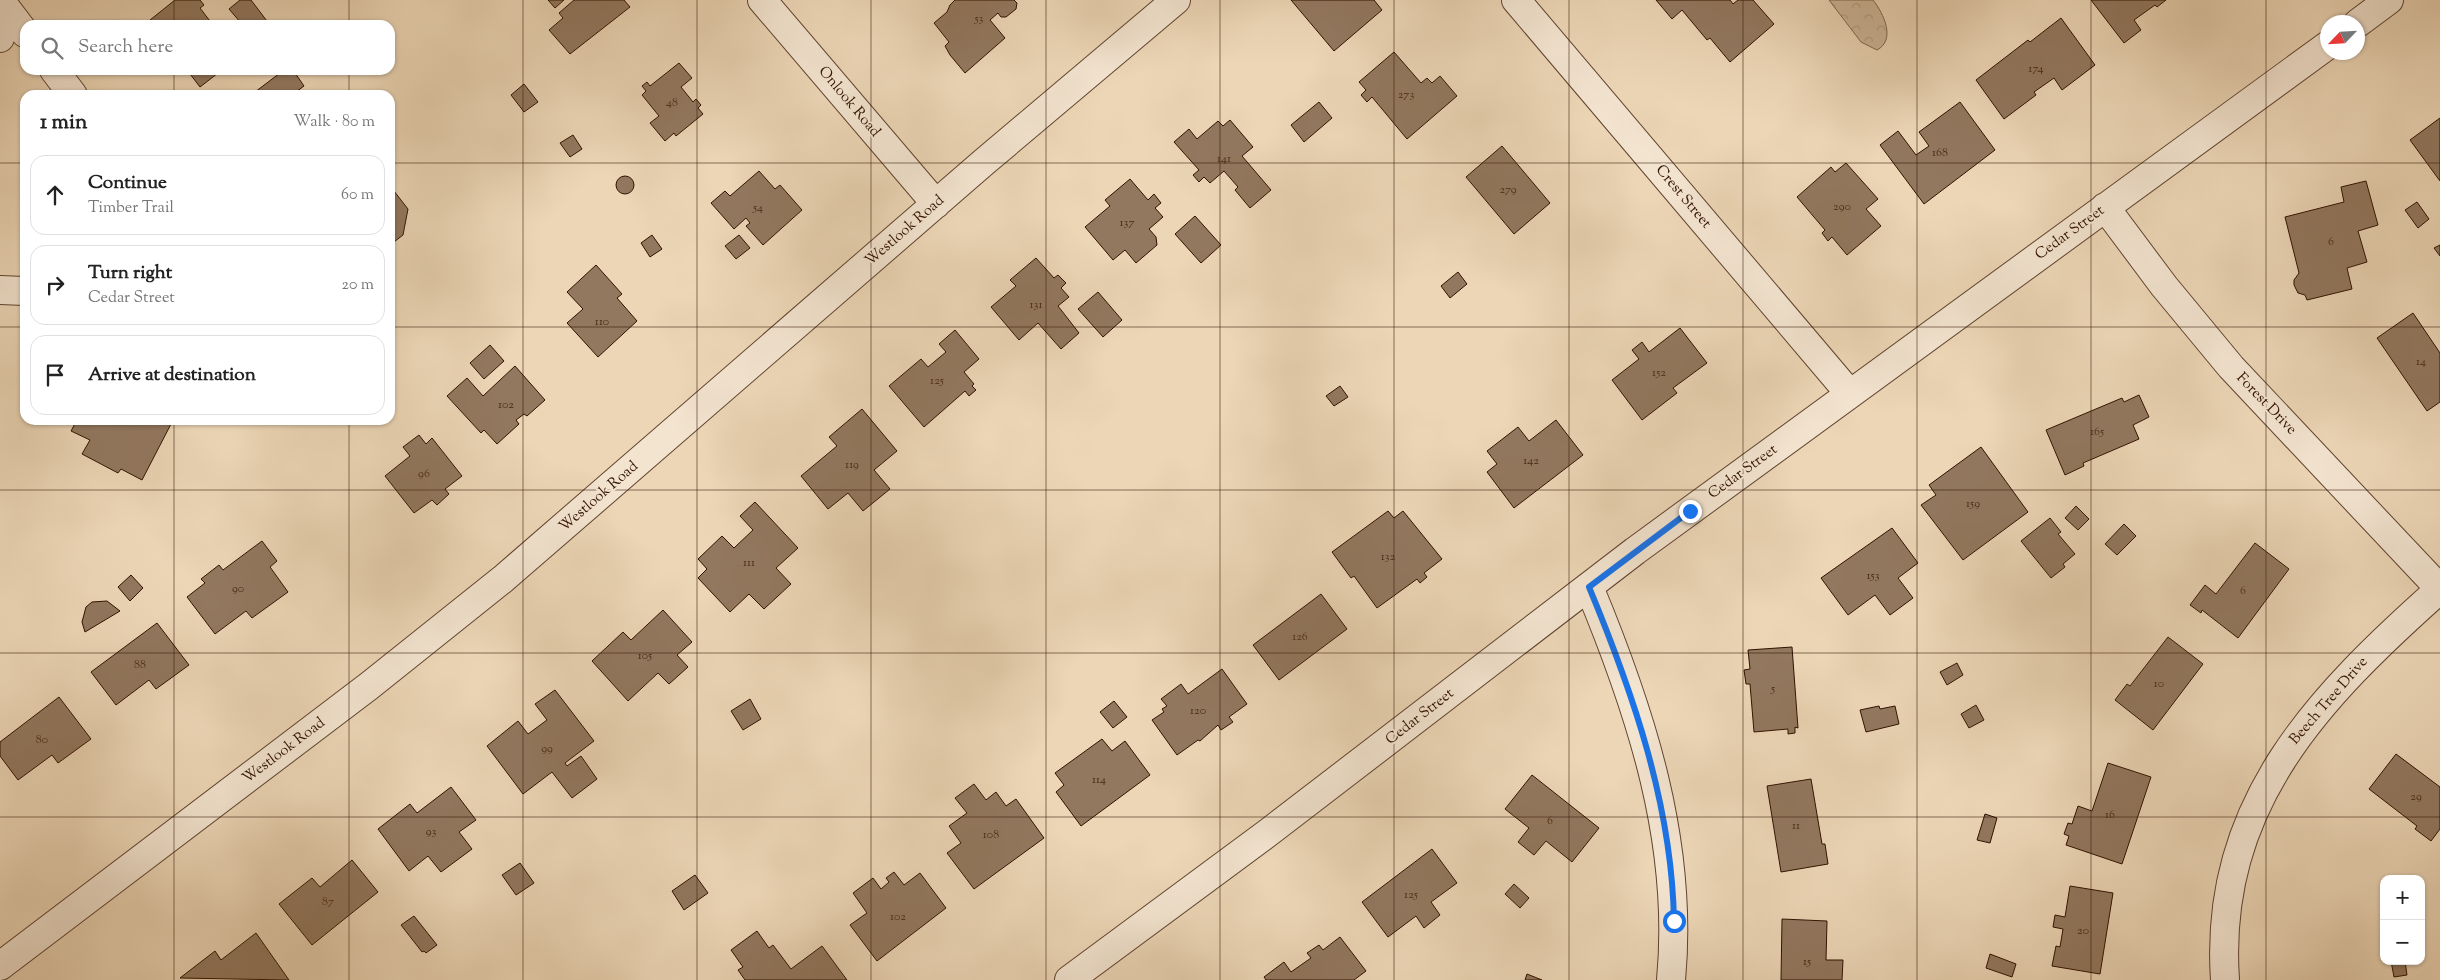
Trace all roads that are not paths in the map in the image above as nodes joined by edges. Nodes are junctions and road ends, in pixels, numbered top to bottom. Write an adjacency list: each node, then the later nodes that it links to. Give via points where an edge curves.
1 (762, 0): 12 (street, Onlook Road)
2 (1176, 0): 12 (street, Westlook Road)
3 (1516, 0): 16 (street, Crest Street)
4 (2389, 0): 6 (street)
5 (2, 2): 7 (street); 8 (street)
6 (2365, 18)
7 (20, 26)
8 (0, 38)
9 (2320, 51): 13 (street, Cedar Street)
10 (58, 75): 11 (street)
11 (69, 90)
12 (936, 204): 19 (street, Westlook Road, via 574,519 456,617)
13 (2106, 207): 16 (street, Cedar Street); 18 (street, Forest Drive, via 2164,286 2230,367)
14 (0, 290): 15 (street)
15 (20, 291)
16 (1850, 394): 17 (street, Cedar Street)
17 (1589, 587): 20 (street, Cedar Street, via 1276,827); 21 (street, via 1631,698 1661,803 1673,898)
18 (2440, 589): 22 (street, Beech Tree Drive, via 2333,691 2307,722 2266,787 2240,846 2229,886 2224,936)
19 (0, 966)
20 (1069, 980)
21 (1671, 980)
22 (2225, 980)

